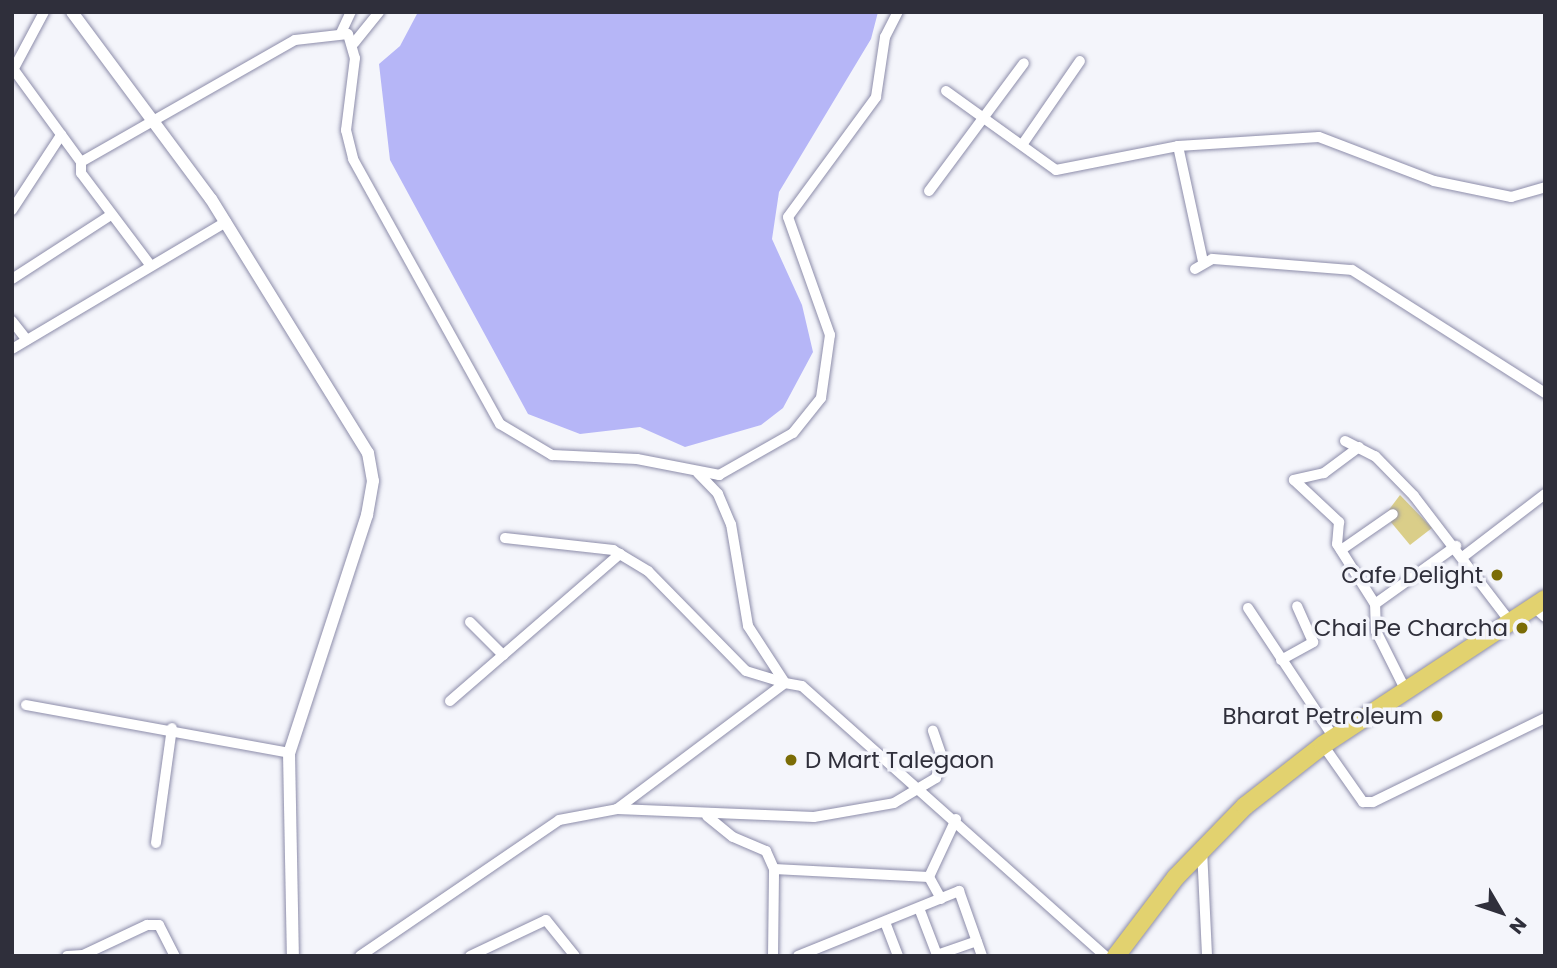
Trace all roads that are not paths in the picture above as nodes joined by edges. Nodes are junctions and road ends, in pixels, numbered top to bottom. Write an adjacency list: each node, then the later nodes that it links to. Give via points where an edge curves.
1 (44, 12): 10 (street)
2 (72, 12): 13 (street)
3 (351, 12): 6 (street)
4 (379, 12): 7 (street)
5 (898, 12): 31 (street, via 885,37 876,97 788,217 831,344 816,410 793,433 731,472)
6 (341, 33): 7 (street); 13 (street, via 295,40)
7 (354, 43): 31 (street, via 346,130 353,159 500,424 552,455 637,459)
8 (1080, 61): 15 (street)
9 (1024, 63): 12 (street)
10 (13, 71): 14 (street)
11 (946, 91): 12 (street)
12 (984, 118): 15 (street); 19 (street)
13 (154, 125): 17 (street); 22 (street)
14 (61, 135): 17 (street); 20 (street)
15 (1022, 145): 16 (street, via 1056,170)
16 (1178, 146): 18 (street, via 1319,137 1396,171 1447,184 1511,197); 28 (street, via 1199,266 1280,261 1352,270)
17 (82, 162): 21 (street, via 81,173)
18 (1545, 187)
19 (929, 191)
20 (12, 209)
21 (111, 215): 23 (street); 24 (street)
22 (226, 222): 23 (street); 55 (street, via 357,427 373,481)
23 (151, 266): 26 (street)
24 (12, 278)
25 (12, 321): 26 (street)
26 (27, 340): 27 (street)
27 (12, 349)
28 (1545, 393)
29 (1346, 441): 30 (street)
30 (1359, 447): 35 (street, via 1389,469); 36 (street, via 1324,473 1294,480 1339,522)
31 (697, 472): 47 (street, via 718,494 731,524 748,626)
32 (1545, 494): 38 (street)
33 (1394, 514): 36 (street)
34 (505, 538): 37 (street)
35 (1456, 546): 38 (street); 39 (street)
36 (1341, 550): 39 (street)
37 (620, 554): 45 (street); 47 (street, via 648,571 746,671)
38 (1464, 556): 44 (street)
39 (1375, 604): 48 (street, via 1376,631)
40 (1297, 606): 46 (street, via 1313,642)
41 (1248, 608): 46 (street)
42 (1541, 608): 44 (highway)
43 (470, 622): 45 (street)
44 (1512, 624): 48 (highway)
45 (503, 655): 49 (street)
46 (1281, 660): 54 (street)
47 (785, 683): 56 (street, via 802,686); 57 (street)
48 (1406, 691): 54 (highway)
49 (450, 701)
50 (26, 705): 52 (street)
51 (1545, 718): 54 (street, via 1373,802 1363,802)
52 (172, 729): 55 (street); 60 (street)
53 (933, 731): 56 (street, via 942,757 936,778)
54 (1329, 742): 61 (highway)
55 (289, 753): 74 (street)
56 (922, 786): 58 (street, via 894,803 814,817); 59 (street)
57 (617, 809): 58 (street); 75 (street, via 559,820)
58 (707, 816): 62 (street, via 733,837 766,851)
59 (956, 819): 63 (street); 82 (street)
60 (156, 843)
61 (1202, 849): 83 (highway); 84 (street)
62 (774, 869): 63 (street); 78 (street)
63 (929, 877): 64 (street)
64 (941, 898): 65 (street); 67 (street, via 959,891)
65 (919, 908): 66 (street); 69 (street)
66 (885, 922): 79 (street); 80 (street)
67 (977, 941): 69 (street); 81 (street)
68 (106, 945): 71 (street); 72 (street); 73 (street, via 159,925)
69 (938, 955)
70 (67, 956): 71 (street)
71 (83, 956)
72 (112, 956)
73 (175, 956)
74 (293, 956)
75 (360, 956)
76 (470, 956): 77 (street, via 547,920)
77 (575, 956)
78 (773, 956)
79 (798, 956)
80 (898, 956)
81 (982, 956)
82 (1105, 956)
83 (1116, 956)
84 (1207, 956)

